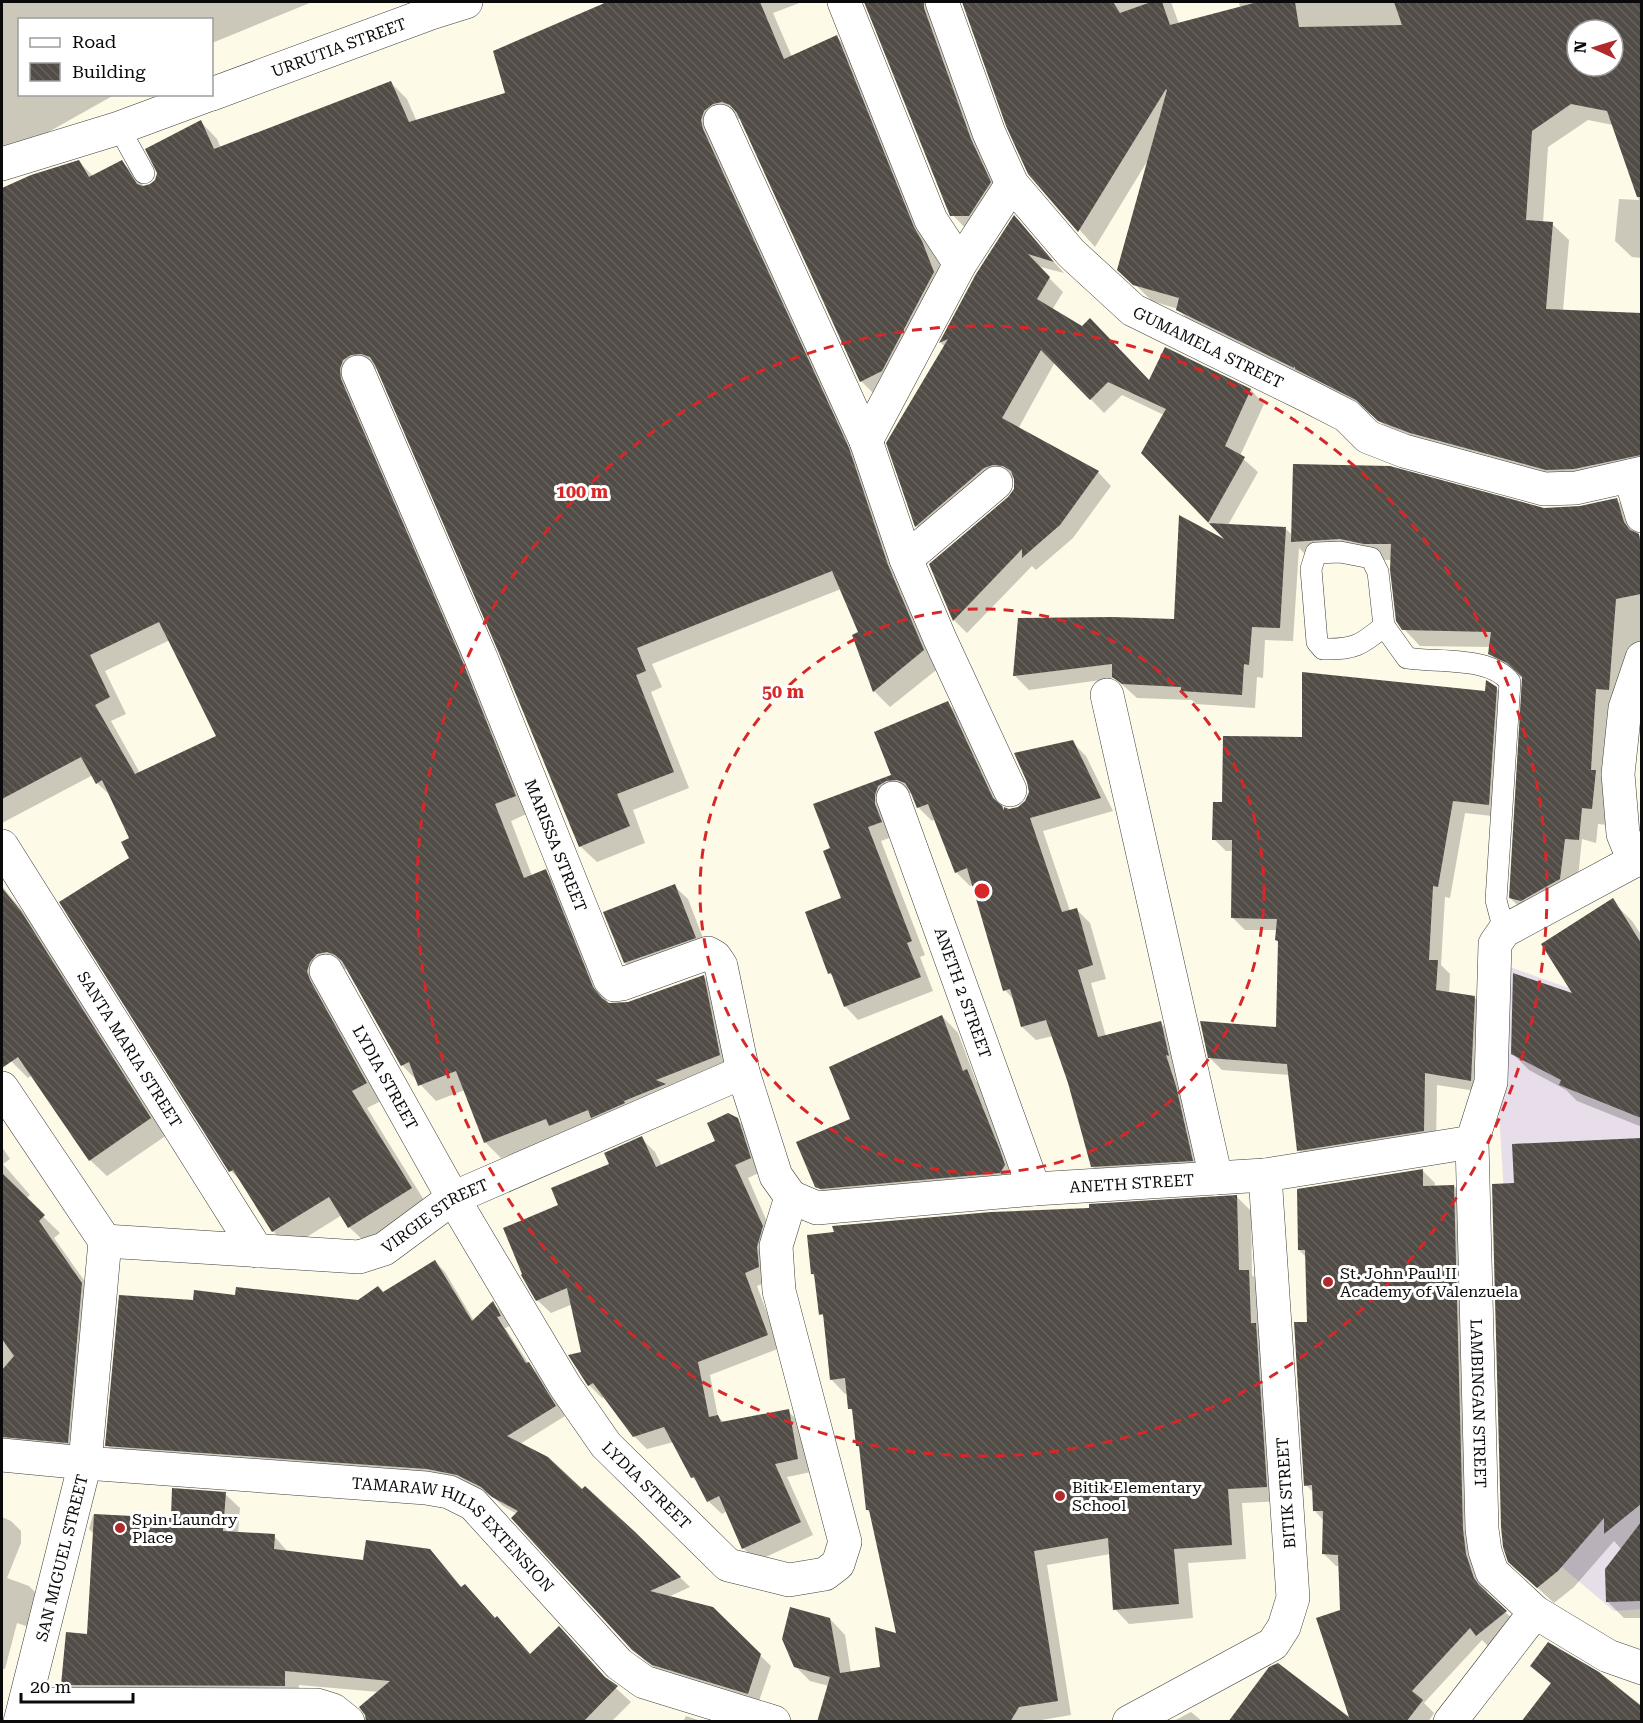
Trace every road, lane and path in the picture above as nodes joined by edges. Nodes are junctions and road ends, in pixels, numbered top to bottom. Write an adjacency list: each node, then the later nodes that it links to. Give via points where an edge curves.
1 (466, 2): 4 (street, URRUTIA STREET)
2 (844, 2): 12 (street, via 931,220)
3 (942, 2): 11 (street, GUMAMELA STREET, via 989,133)
4 (429, 7): 5 (street, URRUTIA STREET)
5 (213, 93)
6 (206, 96): 8 (street, URRUTIA STREET)
7 (720, 121): 14 (street)
8 (119, 128): 9 (street, URRUTIA STREET); 10 (lane)
9 (2, 164)
10 (144, 173)
11 (1012, 184): 12 (street); 15 (street, GUMAMELA STREET, via 1071,253 1133,310 1347,416 1368,437 1404,451 1544,489 1576,488)
12 (960, 264): 14 (street)
13 (358, 372): 28 (street, MARISSA STREET, via 481,658 610,980 615,985 622,984 708,953 715,957 721,966)
14 (866, 441): 18 (street)
15 (1636, 475): 17 (street, GUMAMELA STREET)
16 (996, 483): 18 (street)
17 (1641, 516)
18 (906, 559): 22 (street)
19 (1384, 626): 19 (lane, via 1378,572 1371,558 1340,552 1316,553 1311,569 1317,642 1323,649 1345,650 1364,643); 26 (lane, via 1407,658 1481,665 1503,672 1510,682 1496,900)
20 (1641, 658): 25 (street, via 1626,708 1618,774 1623,834)
21 (1107, 695): 32 (street)
22 (1010, 790)
23 (893, 798): 33 (street, ANETH 2 STREET)
24 (2, 846): 37 (street, SANTA MARIA STREET)
25 (1638, 864): 26 (street)
26 (1504, 931): 30 (street, LAMBINGAN STREET, via 1495,944 1493,960 1491,1082)
27 (326, 971): 35 (street, LYDIA STREET)
28 (743, 1072): 34 (street, MARISSA STREET, via 776,1176); 35 (street, VIRGIE STREET)
29 (2, 1088): 36 (street)
30 (1472, 1142): 31 (street, ANETH STREET); 40 (street, LAMBINGAN STREET, via 1485,1551 1492,1572)
31 (1265, 1175): 32 (street, ANETH STREET); 45 (street, BITIK STREET, via 1293,1598 1284,1628 1273,1644)
32 (1216, 1178): 33 (street, ANETH STREET)
33 (1034, 1189): 34 (street, ANETH STREET, via 817,1208)
34 (791, 1197): 35 (street, LYDIA STREET, via 776,1246 779,1291 844,1542 838,1564 825,1574 789,1580 728,1565 606,1445 565,1386)
35 (453, 1198): 37 (street, VIRGIE STREET, via 384,1249 358,1257)
36 (105, 1241): 37 (street, VIRGIE STREET); 39 (street)
37 (257, 1251)
38 (2, 1455): 39 (street, TAMARAW HILLS EXTENSION)
39 (86, 1463): 42 (street, SAN MIGUEL STREET); 44 (street, TAMARAW HILLS EXTENSION, via 449,1492 473,1504 627,1670 644,1682)
40 (1535, 1612): 41 (street, LAMBINGAN STREET, via 1608,1656); 46 (street)
41 (1641, 1668)
42 (22, 1713): 43 (street, via 316,1706 333,1710)
43 (348, 1722)
44 (774, 1722)
45 (1129, 1722)
46 (1450, 1722)

